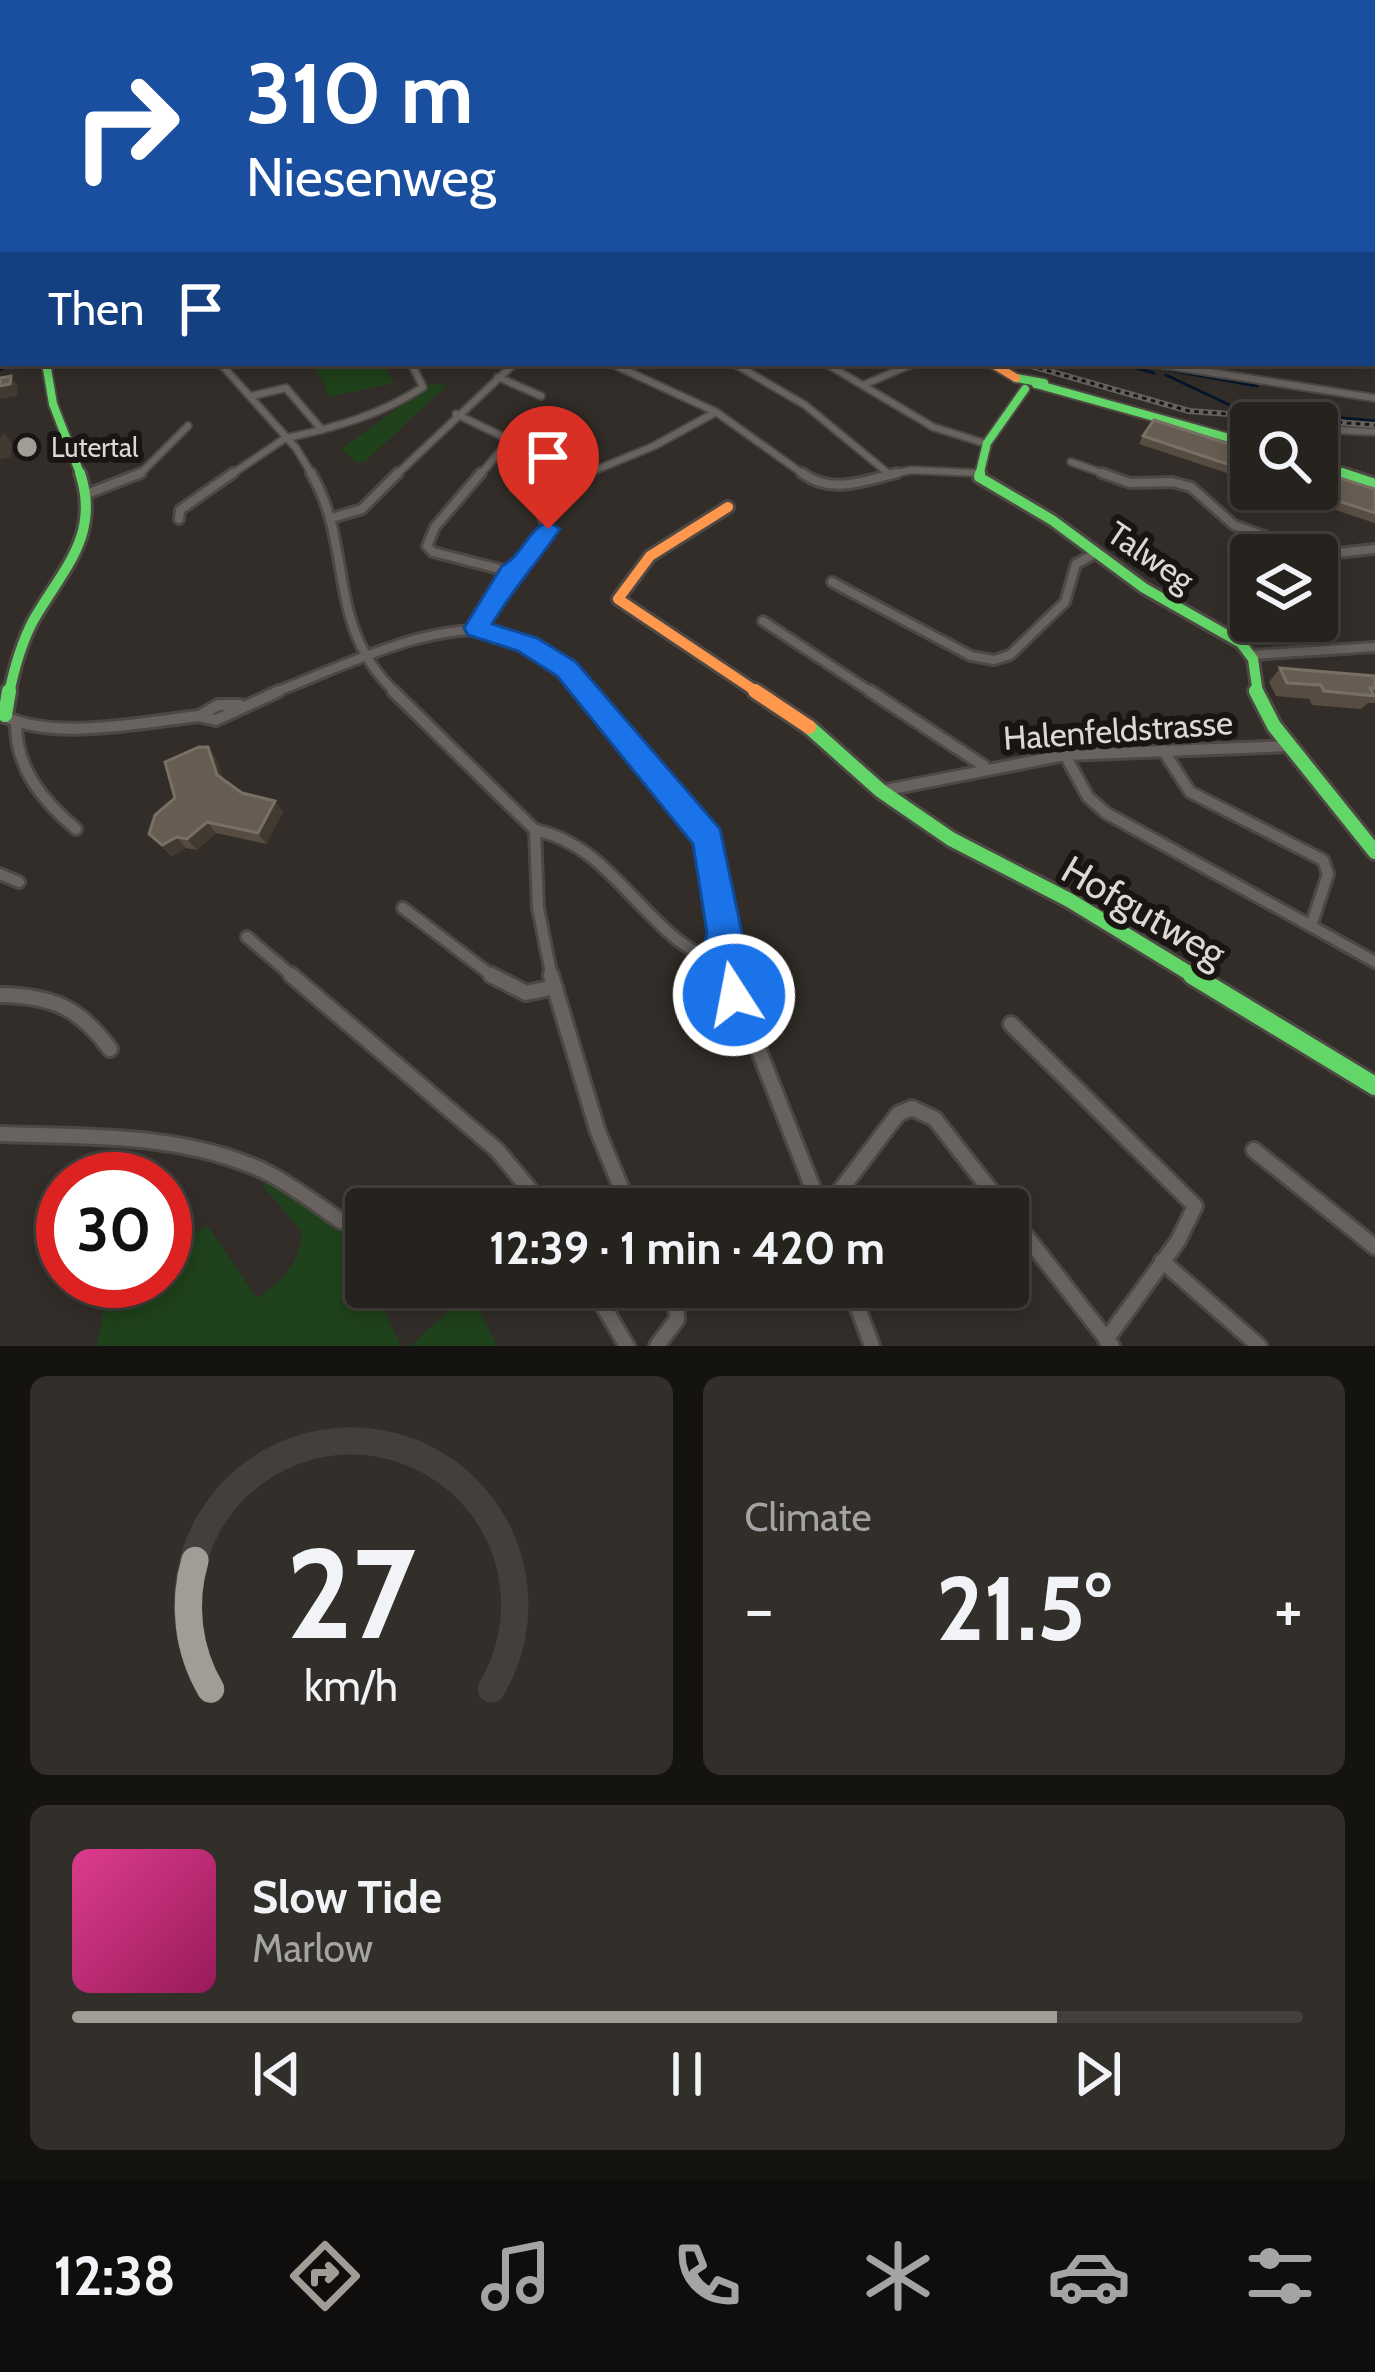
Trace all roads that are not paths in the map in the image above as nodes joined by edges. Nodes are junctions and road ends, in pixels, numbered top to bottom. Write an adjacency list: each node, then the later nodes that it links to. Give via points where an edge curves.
1 (46, 366): 33 (street, via 47,396)
2 (223, 366): 16 (street)
3 (511, 366): 13 (street)
4 (616, 366): 19 (street)
5 (738, 366): 31 (street, via 805,405)
6 (830, 366): 15 (street)
7 (907, 366): 15 (street)
8 (997, 366): 14 (street)
9 (1164, 366): 12 (street)
10 (1197, 366): 12 (street)
11 (413, 367): 22 (street, via 423,387 400,404)
12 (1194, 373): 18 (street)
13 (498, 377): 17 (street); 20 (street)
14 (1024, 380): 26 (street); 27 (street)
15 (863, 385): 26 (street, via 933,427)
16 (251, 396): 22 (street, via 286,388); 25 (street)
17 (541, 396)
18 (1375, 398)
19 (716, 412): 31 (street, via 818,484); 41 (street, via 559,484 543,516 548,531)
20 (456, 414): 35 (street, via 362,508); 41 (street, via 510,440 427,546)
21 (188, 426): 33 (street, via 137,477)
22 (322, 430): 25 (street)
23 (1338, 430): 24 (street)
24 (1375, 432)
25 (287, 438): 35 (street); 36 (street, via 188,503)
26 (990, 439): 30 (street)
27 (1230, 439)
28 (1071, 462): 37 (street, via 1130,483 1191,488)
29 (1338, 472): 32 (street)
30 (977, 473): 31 (street); 39 (street, Talweg)
31 (890, 474)
32 (1375, 484)
33 (87, 494): 48 (street, via 84,539 23,642)
34 (728, 507): 53 (street, Hofgutweg, via 650,556 618,599 764,693)
35 (332, 518): 47 (street)
36 (179, 519)
37 (1256, 534)
38 (1375, 549): 40 (street)
39 (1096, 553): 42 (street, via 1076,564 1059,609 994,660 971,656); 46 (street, Talweg)
40 (1338, 553)
41 (511, 572): 44 (street)
42 (832, 582)
43 (763, 620): 52 (street)
44 (477, 628): 47 (street); 63 (street, via 567,669 708,839 724,933)
45 (1375, 647): 46 (street)
46 (1251, 655): 49 (street, via 1254,687)
47 (364, 659): 48 (street, via 221,719 104,726); 55 (street)
48 (7, 718): 54 (street, via 25,769)
49 (1288, 746): 50 (street, Halenfeldstrasse); 56 (street)
50 (1163, 750): 51 (street, Halenfeldstrasse); 60 (street, via 1190,792 1322,860 1328,874)
51 (1065, 755): 52 (street, Halenfeldstrasse); 60 (street, via 1106,813)
52 (986, 767): 53 (street, Halenfeldstrasse)
53 (881, 791): 68 (street, Hofgutweg)
54 (76, 829)
55 (535, 830): 63 (street, via 575,844 664,930); 64 (street, via 530,863)
56 (1375, 852)
57 (0, 874): 58 (street)
58 (19, 882)
59 (403, 908): 64 (street, via 505,986 526,993)
60 (1310, 926): 62 (street)
61 (247, 938): 71 (street, via 497,1150)
62 (1375, 962)
63 (717, 964): 73 (street)
64 (555, 987): 72 (street)
65 (0, 995): 67 (street, via 49,995 84,1012)
66 (1011, 1024): 79 (street, via 1195,1206)
67 (110, 1049)
68 (1375, 1086)
69 (0, 1134): 76 (street, via 136,1141 232,1158)
70 (1254, 1150): 78 (street)
71 (529, 1188)
72 (619, 1188)
73 (815, 1188)
74 (840, 1188): 75 (street, via 898,1114 912,1108 935,1119)
75 (988, 1188)
76 (341, 1221)
77 (1029, 1240): 83 (street)
78 (1375, 1247)
79 (1162, 1261): 83 (street); 87 (street)
80 (604, 1308): 84 (street)
81 (676, 1308): 85 (street)
82 (858, 1308): 86 (street)
83 (1109, 1343)
84 (627, 1346)
85 (657, 1346)
86 (872, 1346)
87 (1259, 1346)

